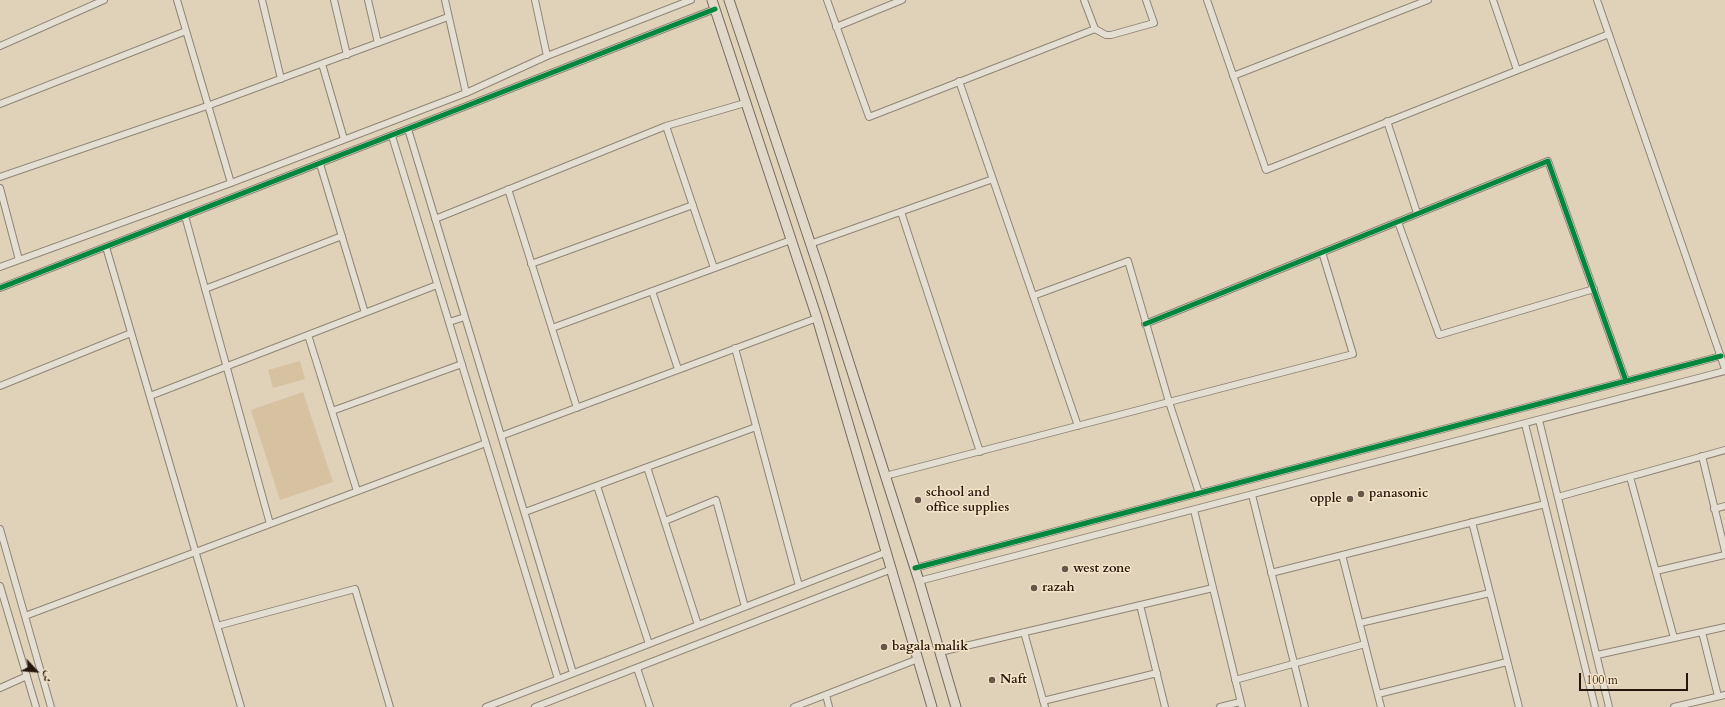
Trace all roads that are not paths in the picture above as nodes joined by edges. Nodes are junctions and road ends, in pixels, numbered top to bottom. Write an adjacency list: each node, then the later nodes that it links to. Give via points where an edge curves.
1 (104, 0): 26 (street)
2 (177, 0): 23 (street)
3 (262, 0): 32 (street)
4 (334, 0): 27 (street)
5 (368, 0): 25 (street)
6 (445, 0): 20 (street)
7 (535, 0): 28 (street)
8 (691, 0): 28 (street)
9 (712, 0): 19 (main road)
10 (729, 0): 57 (main road)
11 (827, 0): 21 (street)
12 (902, 0): 21 (street)
13 (1084, 0): 22 (street)
14 (1146, 0): 22 (street, via 1154,22 1111,35)
15 (1207, 0): 31 (street)
16 (1428, 0): 31 (street)
17 (1493, 0): 30 (street)
18 (1597, 0): 24 (street)
19 (715, 10): 35 (main road); 40 (street)
20 (448, 18): 25 (street); 34 (street)
21 (836, 26): 33 (street, via 869,117)
22 (1094, 29): 33 (street)
23 (186, 31): 36 (street); 37 (street)
24 (1609, 34): 30 (street); 79 (street)
25 (378, 43): 27 (street)
26 (0, 46)
27 (347, 55): 29 (street)
28 (547, 56): 34 (street)
29 (322, 64): 32 (street); 42 (street)
30 (1517, 70): 38 (street)
31 (1234, 76): 38 (street, via 1266,170)
32 (281, 79): 37 (street)
33 (959, 81): 45 (street)
34 (466, 93): 42 (street)
35 (745, 103): 39 (street); 56 (main road)
36 (0, 104)
37 (207, 106): 44 (street); 46 (street)
38 (1387, 121): 51 (street)
39 (666, 126): 48 (street); 49 (street)
40 (408, 129): 41 (street); 53 (street)
41 (392, 136): 43 (street); 64 (street)
42 (344, 138): 46 (street)
43 (320, 164): 52 (street); 55 (street)
44 (0, 177)
45 (993, 180): 50 (street); 69 (street)
46 (231, 183): 60 (street)
47 (0, 188): 60 (street)
48 (508, 189): 53 (street); 61 (street)
49 (693, 205): 61 (street); 63 (street)
50 (900, 212): 57 (street); 97 (street)
51 (1417, 213): 54 (street); 67 (street, via 1548,161)
52 (185, 216): 58 (street); 66 (street)
53 (435, 218): 71 (street)
54 (1398, 222): 59 (street); 67 (street, via 1439,335)
55 (342, 236): 66 (street); 70 (street)
56 (791, 240): 63 (street); 72 (main road)
57 (810, 244): 100 (main road)
58 (106, 247): 65 (street); 76 (street)
59 (1322, 252): 74 (street); 87 (street, via 1354,354)
60 (19, 260): 62 (street)
61 (532, 264): 75 (street)
62 (0, 267)
63 (714, 268): 68 (street)
64 (438, 285): 70 (street); 73 (street)
65 (0, 288)
66 (205, 289): 81 (street)
67 (1594, 289): 84 (street)
68 (652, 291): 75 (street); 82 (street)
69 (1033, 296): 74 (street, via 1128,261); 92 (street)
70 (365, 313): 77 (street)
71 (465, 317): 73 (street); 94 (street)
72 (817, 318): 78 (street); 118 (main road)
73 (449, 322): 80 (street)
74 (1145, 324): 87 (street)
75 (552, 328): 88 (street)
76 (131, 333): 85 (street); 86 (street)
77 (308, 335): 81 (street); 89 (street)
78 (735, 348): 82 (street); 93 (street)
79 (1721, 356): 83 (street); 84 (street)
80 (462, 364): 89 (street); 95 (street)
81 (227, 366): 86 (street); 114 (street)
82 (678, 370): 88 (street)
83 (1725, 370): 90 (street)
84 (1626, 381): 104 (street)
85 (0, 386)
86 (150, 396): 117 (street)
87 (1169, 402): 92 (street); 104 (street)
88 (577, 408): 94 (street)
89 (332, 411): 103 (street)
90 (1539, 420): 91 (street); 106 (street)
91 (1525, 424): 105 (street); 107 (street)
92 (1078, 426): 97 (street)
93 (756, 427): 99 (street); 127 (street)
94 (501, 436): 111 (street)
95 (486, 443): 103 (street); 151 (street)
96 (1725, 450): 98 (street)
97 (980, 452): 100 (street)
98 (1702, 456): 101 (street); 109 (street)
99 (647, 467): 102 (street); 112 (street)
100 (884, 476): 121 (main road)
101 (1630, 476): 106 (street); 123 (street)
102 (597, 486): 111 (street); 140 (street)
103 (357, 491): 114 (street)
104 (1199, 493): 121 (street)
105 (1252, 495): 110 (street); 124 (street)
106 (1558, 497): 143 (street)
107 (1545, 504): 113 (street); 176 (street)
108 (1725, 506): 109 (street)
109 (1714, 509): 116 (street)
110 (1194, 510): 125 (street); 128 (street)
111 (524, 512): 148 (street)
112 (665, 520): 131 (street, via 716,500); 134 (street)
113 (1472, 522): 119 (street); 129 (street)
114 (270, 524): 117 (street)
115 (0, 530): 132 (street)
116 (1725, 551)
117 (195, 552): 132 (street); 135 (street)
118 (887, 552): 122 (main road); 127 (street)
119 (1342, 555): 124 (street); 133 (street)
120 (1725, 555): 123 (street)
121 (915, 568): 125 (main road)
122 (892, 569): 144 (main road); 147 (street)
123 (1656, 572): 139 (street)
124 (1271, 573): 146 (street)
125 (919, 581): 142 (main road)
126 (0, 586): 150 (street)
127 (799, 586): 131 (street)
128 (1213, 588): 130 (street); 152 (street)
129 (1490, 593): 133 (street); 145 (street)
130 (1140, 605): 137 (street); 149 (street)
131 (745, 607): 134 (street)
132 (25, 616): 161 (street)
133 (1360, 623): 141 (street)
134 (698, 625): 140 (street)
135 (217, 626): 162 (street); 163 (street, via 355,589)
136 (1725, 626): 138 (street)
137 (1024, 632): 142 (street); 157 (street)
138 (1702, 632): 139 (street); 156 (street)
139 (1674, 638): 143 (street)
140 (649, 644): 148 (street)
141 (1365, 644): 146 (street); 154 (street)
142 (940, 652): 170 (main road)
143 (1597, 655): 177 (street)
144 (918, 659): 155 (street); 169 (main road)
145 (1507, 662): 154 (street); 175 (street)
146 (1294, 663): 152 (street); 173 (street)
147 (637, 668): 165 (street); 166 (street)
148 (574, 673): 151 (street)
149 (1157, 673): 157 (street); 171 (street)
150 (27, 676): 153 (street); 160 (street)
151 (558, 679): 164 (street)
152 (1235, 680): 158 (street)
153 (0, 688)
154 (1378, 694): 174 (street)
155 (826, 695): 167 (street); 168 (street)
156 (1722, 695): 159 (street)
157 (1044, 704)
158 (1241, 704): 172 (street)
159 (1687, 705): 178 (street)
160 (36, 707)
161 (51, 707)
162 (241, 707)
163 (390, 707)
164 (486, 707)
165 (534, 707)
166 (650, 707)
167 (794, 707)
168 (829, 707)
169 (932, 707)
170 (956, 707)
171 (1165, 707)
172 (1220, 707)
173 (1305, 707)
174 (1382, 707)
175 (1519, 707)
176 (1595, 707)
177 (1610, 707)
178 (1674, 707)

